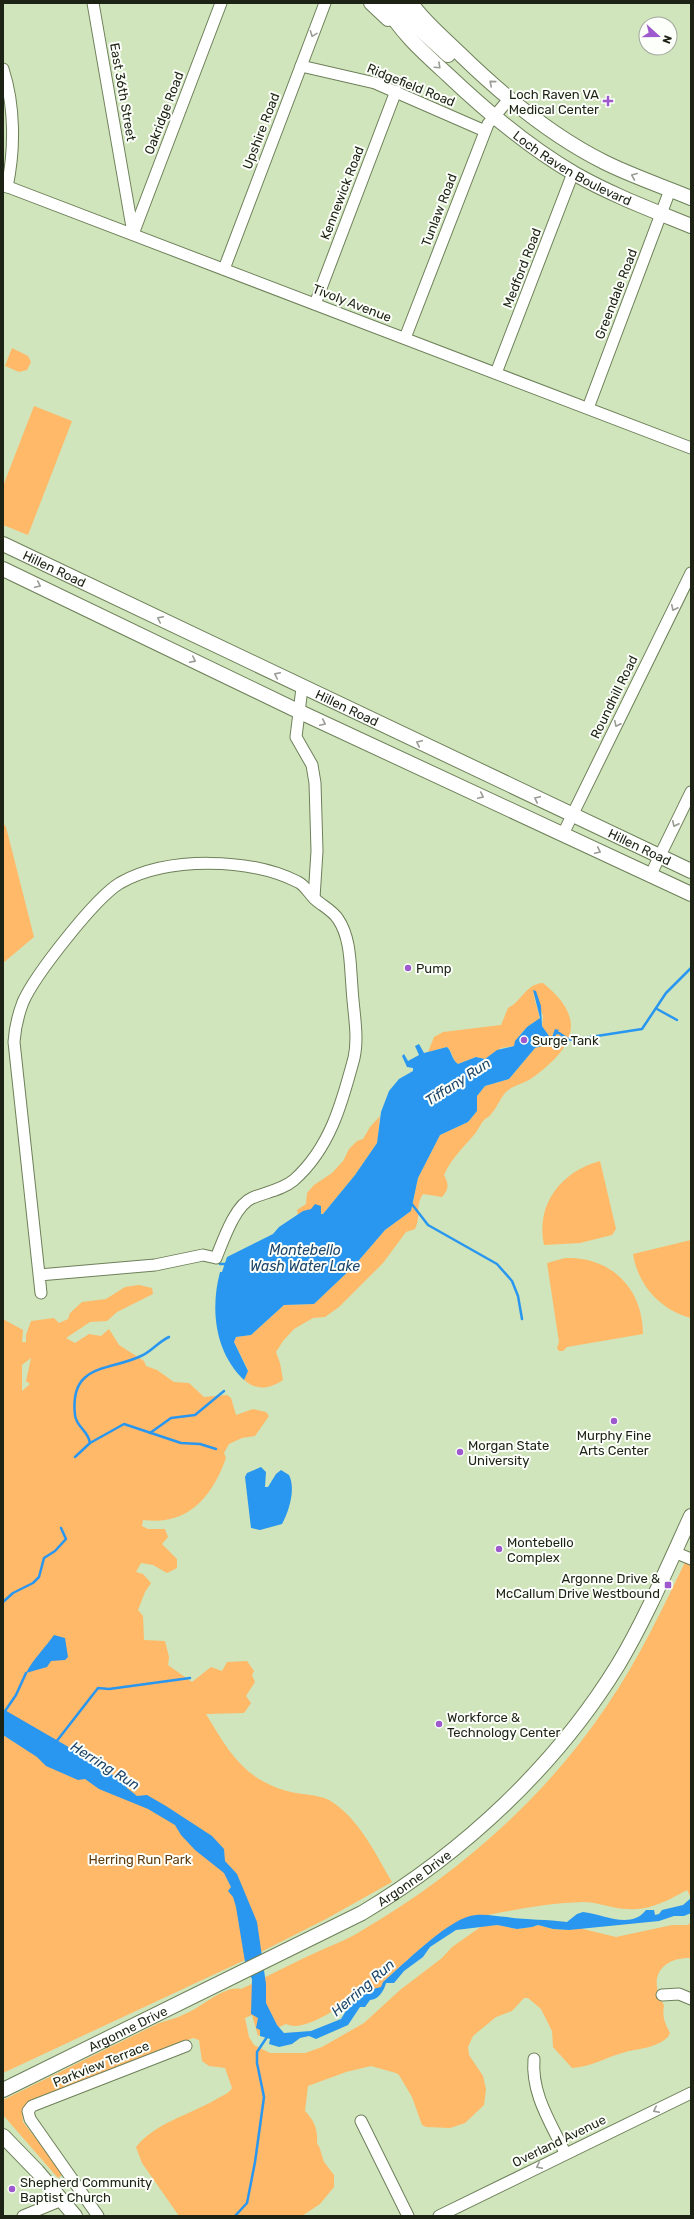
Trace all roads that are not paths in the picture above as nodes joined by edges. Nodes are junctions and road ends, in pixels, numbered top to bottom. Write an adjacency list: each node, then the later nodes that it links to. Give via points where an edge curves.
1 (93, 3): 22 (street, East 36th Street)
2 (221, 3): 22 (street, Oakridge Road)
3 (325, 3): 9 (street, Upshire Road, one-way to 9)
4 (371, 3): 8 (main road)
5 (384, 3): 8 (main road, Loch Raven Boulevard)
6 (399, 3): 10 (main road, via 413,22 448,55)
7 (411, 3): 10 (main road, Loch Raven Boulevard, via 425,21)
8 (410, 39): 14 (main road, Loch Raven Boulevard, one-way to 14)
9 (301, 66): 12 (street, Ridgefield Road, via 360,78); 23 (street, Upshire Road)
10 (474, 68): 13 (main road, Loch Raven Boulevard, one-way to 10)
11 (3, 69): 17 (street, via 13,145)
12 (396, 91): 15 (street, Ridgefield Road); 24 (street, Kennewick Road)
13 (509, 99): 14 (street, Tunlaw Road); 18 (main road, Loch Raven Boulevard, one-way to 13, via 603,161)
14 (494, 117): 15 (street, Tunlaw Road); 16 (main road, Loch Raven Boulevard)
15 (485, 132): 25 (street, Tunlaw Road)
16 (573, 173): 20 (main road, Loch Raven Boulevard, via 622,198); 26 (street, Medford Road)
17 (5, 186): 22 (street, Tivoly Avenue)
18 (670, 190): 19 (main road, Loch Raven Boulevard); 20 (street, Greendale Road)
19 (691, 198)
20 (662, 214): 21 (main road, Loch Raven Boulevard); 27 (street, Greendale Road)
21 (691, 226)
22 (133, 234): 23 (street, Tivoly Avenue)
23 (224, 269): 24 (street, Tivoly Avenue)
24 (315, 304): 25 (street, Tivoly Avenue)
25 (405, 338): 26 (street, Tivoly Avenue)
26 (496, 373): 27 (street, Tivoly Avenue)
27 (588, 408): 28 (street, Tivoly Avenue)
28 (691, 448)
29 (3, 544): 32 (main road, Hillen Road, one-way to 29)
30 (3, 569): 33 (main road, Hillen Road, one-way to 33)
31 (691, 572): 35 (street, Roundhill Road, one-way to 35)
32 (302, 688): 33 (street); 35 (main road, Hillen Road, one-way to 32)
33 (300, 712): 36 (main road, Hillen Road, one-way to 36); 41 (street, via 296,738 312,765 315,783 317,851)
34 (691, 792): 37 (street, one-way to 37)
35 (572, 815): 36 (street, Roundhill Road); 37 (main road, Hillen Road)
36 (563, 834): 39 (main road, Hillen Road, one-way to 39)
37 (660, 856): 38 (main road, Hillen Road); 39 (street)
38 (691, 872)
39 (650, 876): 40 (main road, Hillen Road)
40 (691, 894)
41 (314, 898): 42 (street, via 338,918 346,935 356,1043 336,1118 319,1152 288,1184 252,1198 242,1205 216,1258 203,1255 155,1265); 42 (street, via 301,883 263,868 201,864 158,869 122,882 102,897 40,975 20,1008 14,1042)
42 (39, 1275): 43 (street)
43 (41, 1293)
44 (691, 1516): 45 (main road, Argonne Drive)
45 (674, 1552): 46 (street); 51 (main road, Argonne Drive, via 618,1665 577,1723 536,1771 493,1814 436,1863 379,1903 344,1922)
46 (691, 1559)
47 (662, 1996): 48 (street, via 679,1994)
48 (691, 1999)
49 (186, 2046): 59 (street, Parkview Terrace, via 32,2106 28,2111 30,2119)
50 (534, 2059): 55 (street, via 533,2080 536,2093)
51 (3, 2090)
52 (691, 2093): 55 (street, Overland Avenue, one-way to 55)
53 (361, 2121): 60 (street)
54 (3, 2136): 56 (main road)
55 (565, 2153): 61 (street, Overland Avenue, one-way to 61)
56 (62, 2200): 57 (street); 58 (main road)
57 (23, 2216)
58 (74, 2216)
59 (98, 2216)
60 (408, 2216)
61 (439, 2216)

